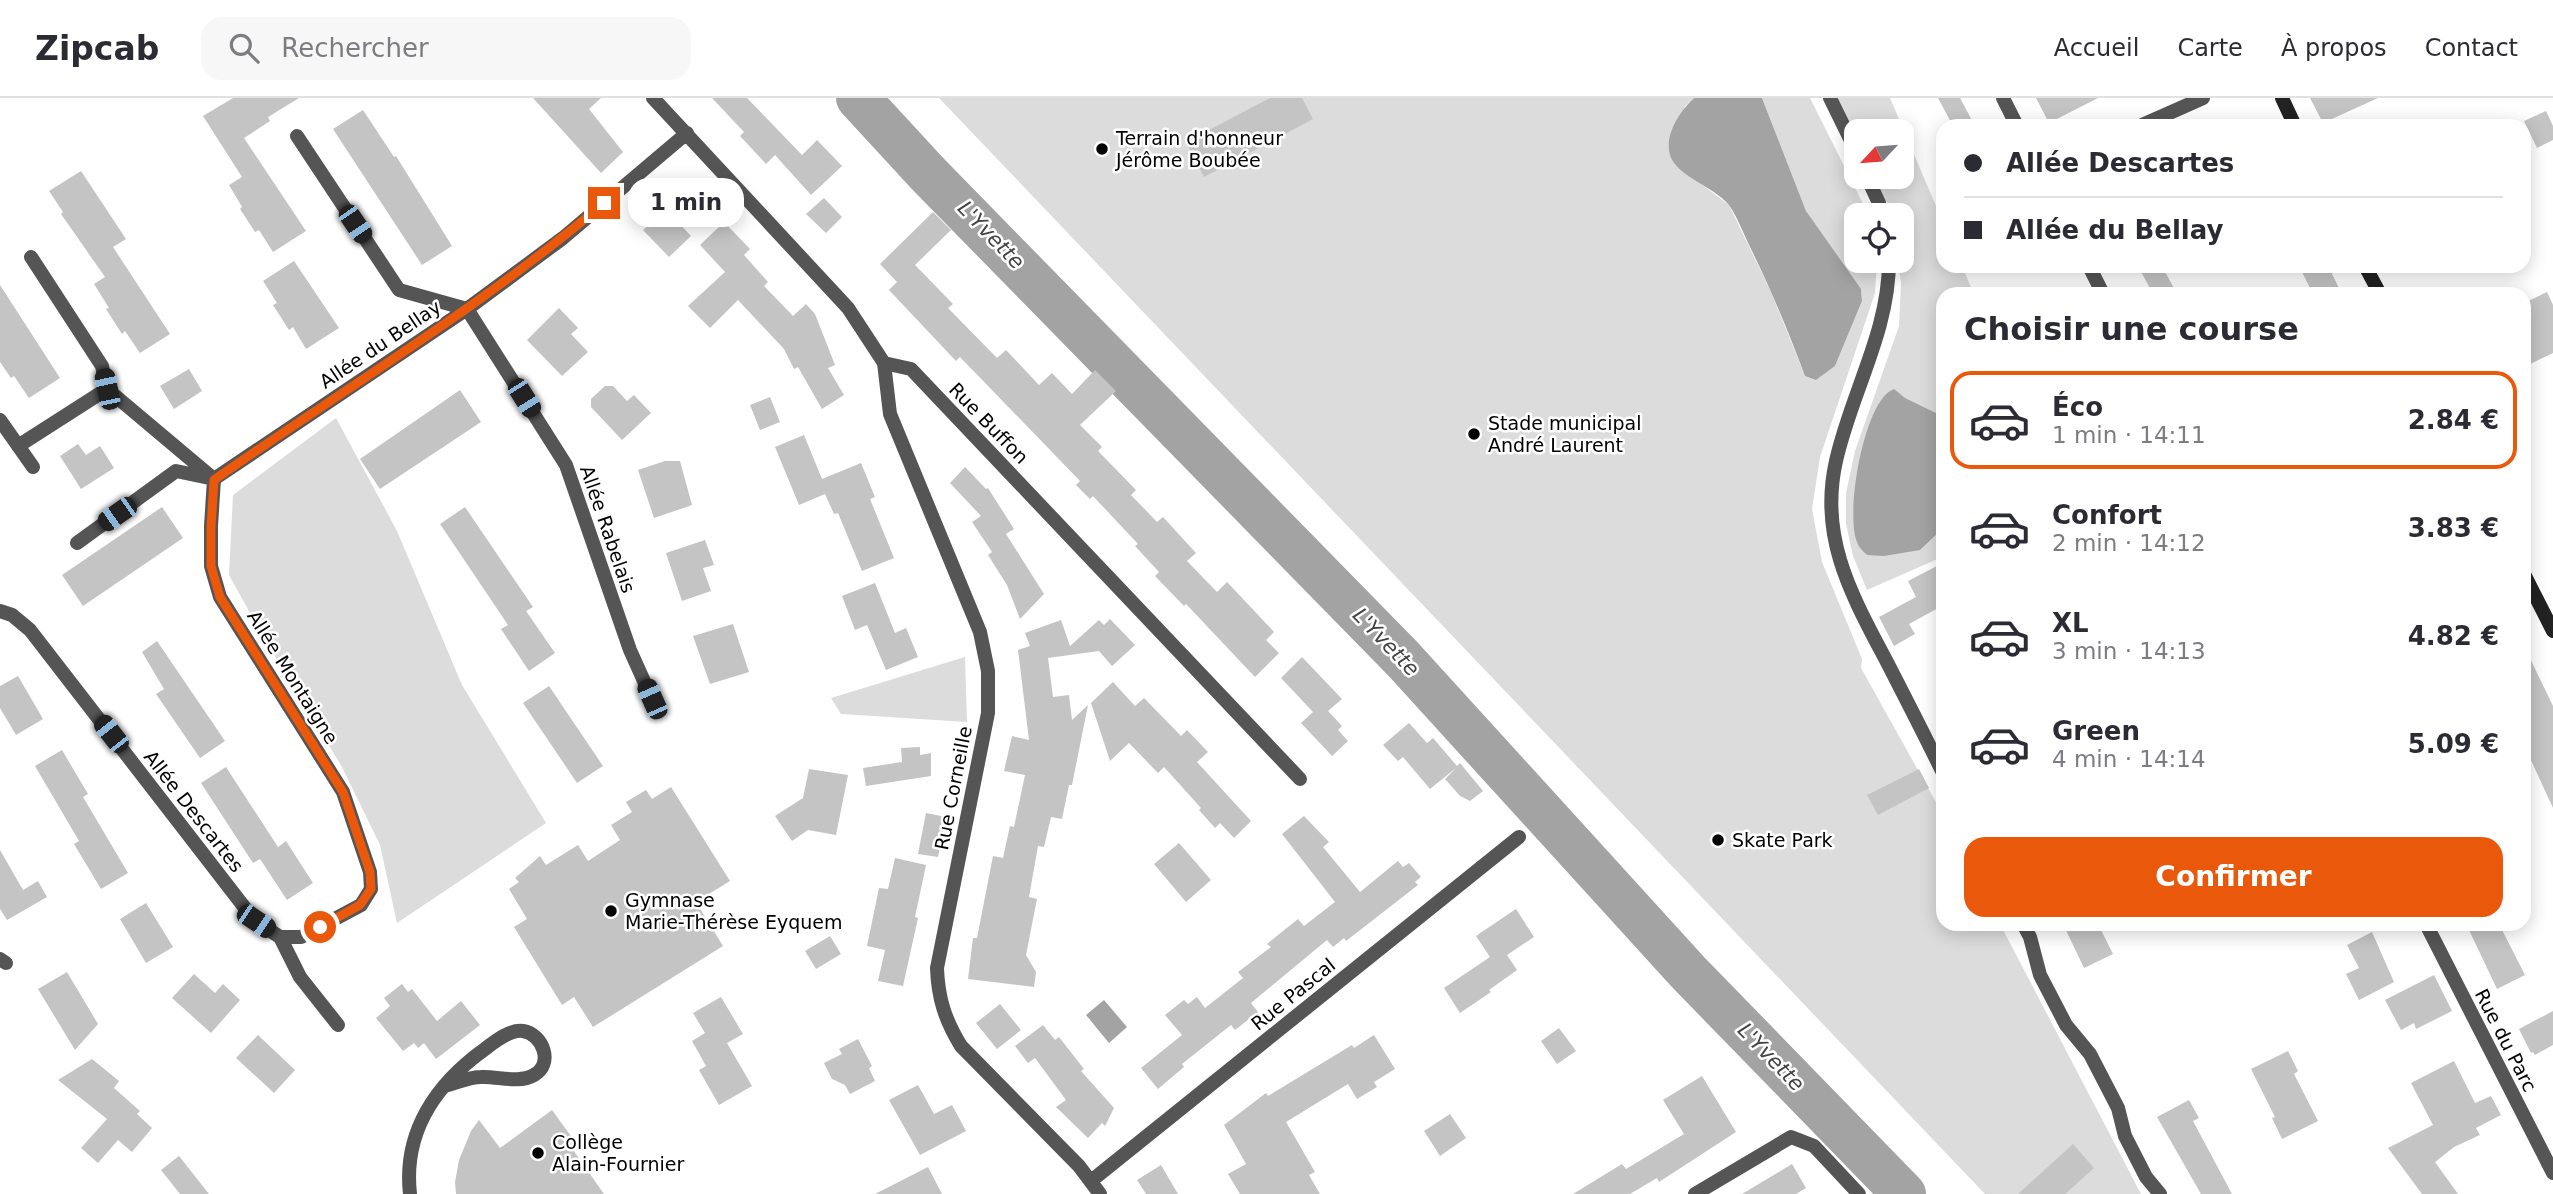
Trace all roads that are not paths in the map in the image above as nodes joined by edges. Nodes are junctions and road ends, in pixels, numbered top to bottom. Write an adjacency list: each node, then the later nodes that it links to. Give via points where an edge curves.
1 (653, 98): 10 (street)
2 (1830, 98): 9 (street)
3 (2003, 98): 6 (street)
4 (2203, 98): 7 (street)
5 (2281, 98): 8 (main road)
6 (2014, 119)
7 (2156, 119)
8 (2292, 119)
9 (1844, 127)
10 (687, 133): 14 (street, Allée du Bellay, via 563,238); 15 (street, via 848,308)
11 (297, 136): 14 (street, via 399,290)
12 (31, 257): 16 (street, via 102,366)
13 (1889, 273): 26 (street, via 1883,316 1836,461 1830,509 1836,552 1850,592)
14 (467, 309): 20 (street, Allée du Bellay); 25 (street, Allée Rabelais, via 566,465 630,650)
15 (884, 363): 27 (street, Rue Buffon, via 911,369); 35 (street, Rue Corneille, via 890,414 980,632 988,671 988,713 937,968 938,995 961,1046)
16 (107, 389): 18 (street); 20 (street)
17 (0, 420): 18 (street)
18 (18, 446): 19 (street)
19 (33, 467)
20 (214, 480): 21 (street, via 176,471); 31 (street, Allée Montaigne, via 211,566 220,597 343,792 370,872 371,889 360,905 300,937)
21 (77, 542)
22 (2531, 588): 24 (main road)
23 (0, 611): 31 (street, Allée Descartes, via 30,630 256,921)
24 (2553, 631)
25 (652, 699)
26 (1936, 759)
27 (1300, 779)
28 (1519, 837): 35 (street, Rue Pascal)
29 (2027, 931): 40 (street, via 2040,975 2066,1025 2090,1054 2118,1108 2125,1136)
30 (2430, 931): 34 (street, Rue du Parc)
31 (280, 937): 32 (street, Allée Descartes, via 300,977)
32 (338, 1025)
33 (444, 1086): 33 (street, via 478,1077 519,1080 536,1075 544,1063 543,1048 534,1035 520,1030 498,1039 462,1065); 36 (street, via 422,1115 412,1143)
34 (2553, 1173)
35 (1091, 1181): 37 (street, Rue Corneille)
36 (410, 1194)
37 (1100, 1194)
38 (1695, 1194): 39 (street, via 1791,1137 1814,1146)
39 (1859, 1194)
40 (2160, 1194)

